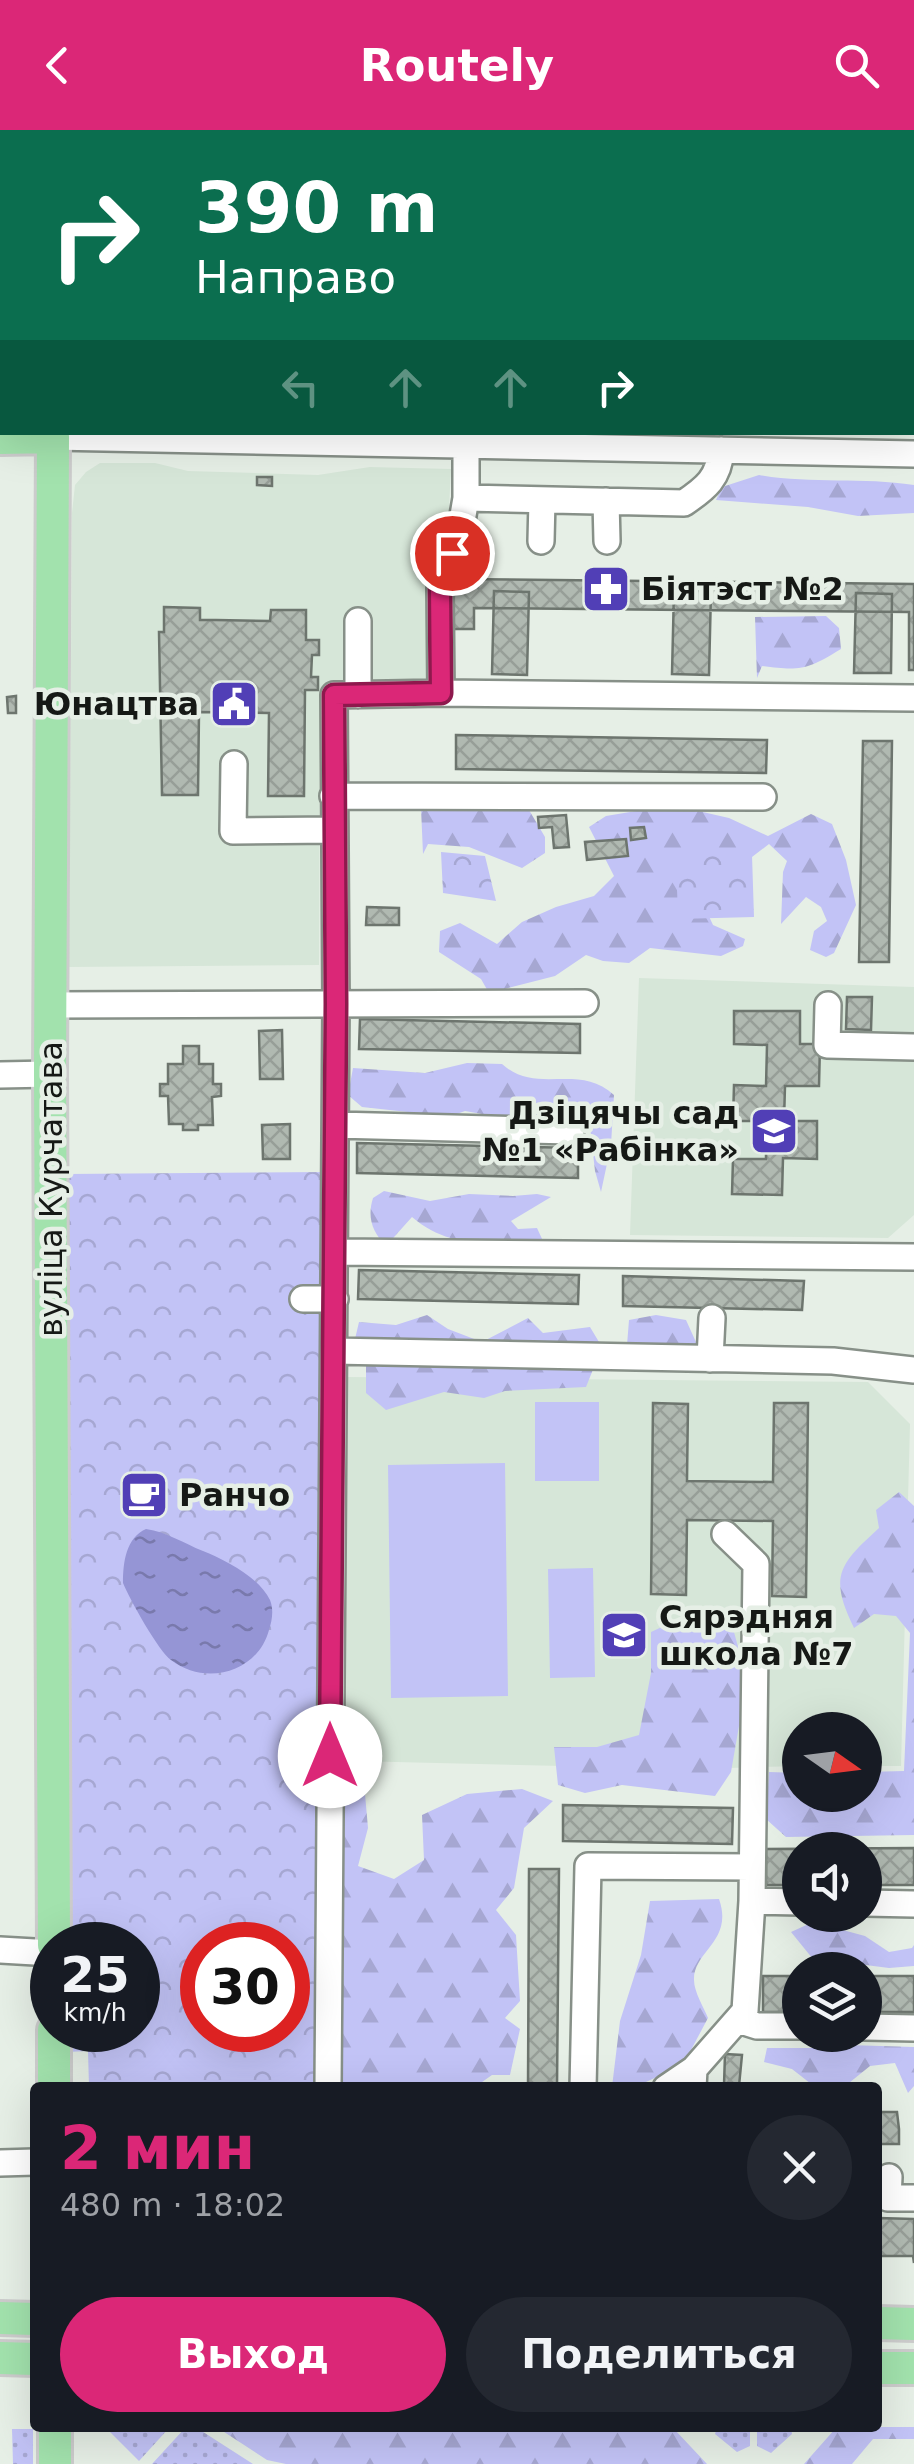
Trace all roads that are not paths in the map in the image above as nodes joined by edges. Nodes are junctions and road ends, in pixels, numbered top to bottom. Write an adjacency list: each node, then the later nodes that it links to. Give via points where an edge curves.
1 (54, 435): 2 (main road); 3 (street); 22 (main road, вуліца Курчатава)
2 (0, 438)
3 (364, 438): 4 (street)
4 (466, 445): 5 (street); 7 (street)
5 (721, 450): 6 (street); 9 (street, via 720,470 709,486 684,503)
6 (914, 454)
7 (466, 498): 8 (street); 13 (street, via 440,589)
8 (542, 500): 9 (street); 10 (street)
9 (606, 501): 11 (street)
10 (542, 540)
11 (606, 542)
12 (358, 621): 14 (street)
13 (441, 693): 14 (street); 15 (street)
14 (358, 694): 17 (street, via 334,695)
15 (914, 698)
16 (234, 764): 19 (street, via 233,831)
17 (334, 796): 18 (street); 19 (street)
18 (763, 797)
19 (334, 830): 21 (street)
20 (584, 1003): 21 (street)
21 (336, 1004): 22 (street); 27 (street)
22 (51, 1005): 26 (main road, вуліца Курчатава)
23 (828, 1005): 24 (street, via 827,1045)
24 (914, 1046)
25 (0, 1074): 26 (street)
26 (50, 1074): 43 (main road, вуліца Курчатава)
27 (336, 1125): 28 (street); 29 (street)
28 (570, 1131)
29 (335, 1252): 30 (street); 32 (street)
30 (914, 1257)
31 (304, 1299): 32 (street)
32 (334, 1299): 34 (street)
33 (712, 1318): 35 (street)
34 (334, 1351): 35 (street); 53 (street)
35 (710, 1360): 36 (street, via 834,1361)
36 (914, 1370)
37 (725, 1534): 38 (street, via 756,1564)
38 (752, 1867): 39 (street); 54 (street, via 588,1866)
39 (752, 1901): 40 (street); 46 (street, via 745,2011)
40 (782, 1902)
41 (882, 1904): 42 (street)
42 (914, 1904)
43 (54, 1922)
44 (0, 1950): 45 (street)
45 (30, 1952)
46 (738, 2020): 47 (street); 51 (street)
47 (782, 2026)
48 (882, 2027): 49 (street)
49 (914, 2028)
50 (54, 2052): 52 (main road)
51 (694, 2078)
52 (54, 2082)
53 (328, 2082)
54 (583, 2082)
55 (30, 2162): 56 (street)
56 (0, 2163)
57 (889, 2176): 58 (street, via 888,2198)
58 (914, 2198)
59 (0, 2318): 60 (main road)
60 (30, 2318)
61 (882, 2324): 62 (main road)
62 (914, 2324)
63 (0, 2358): 64 (main road)
64 (30, 2359)
65 (882, 2368): 66 (main road)
66 (914, 2368)
67 (55, 2432): 68 (main road)
68 (55, 2464)

